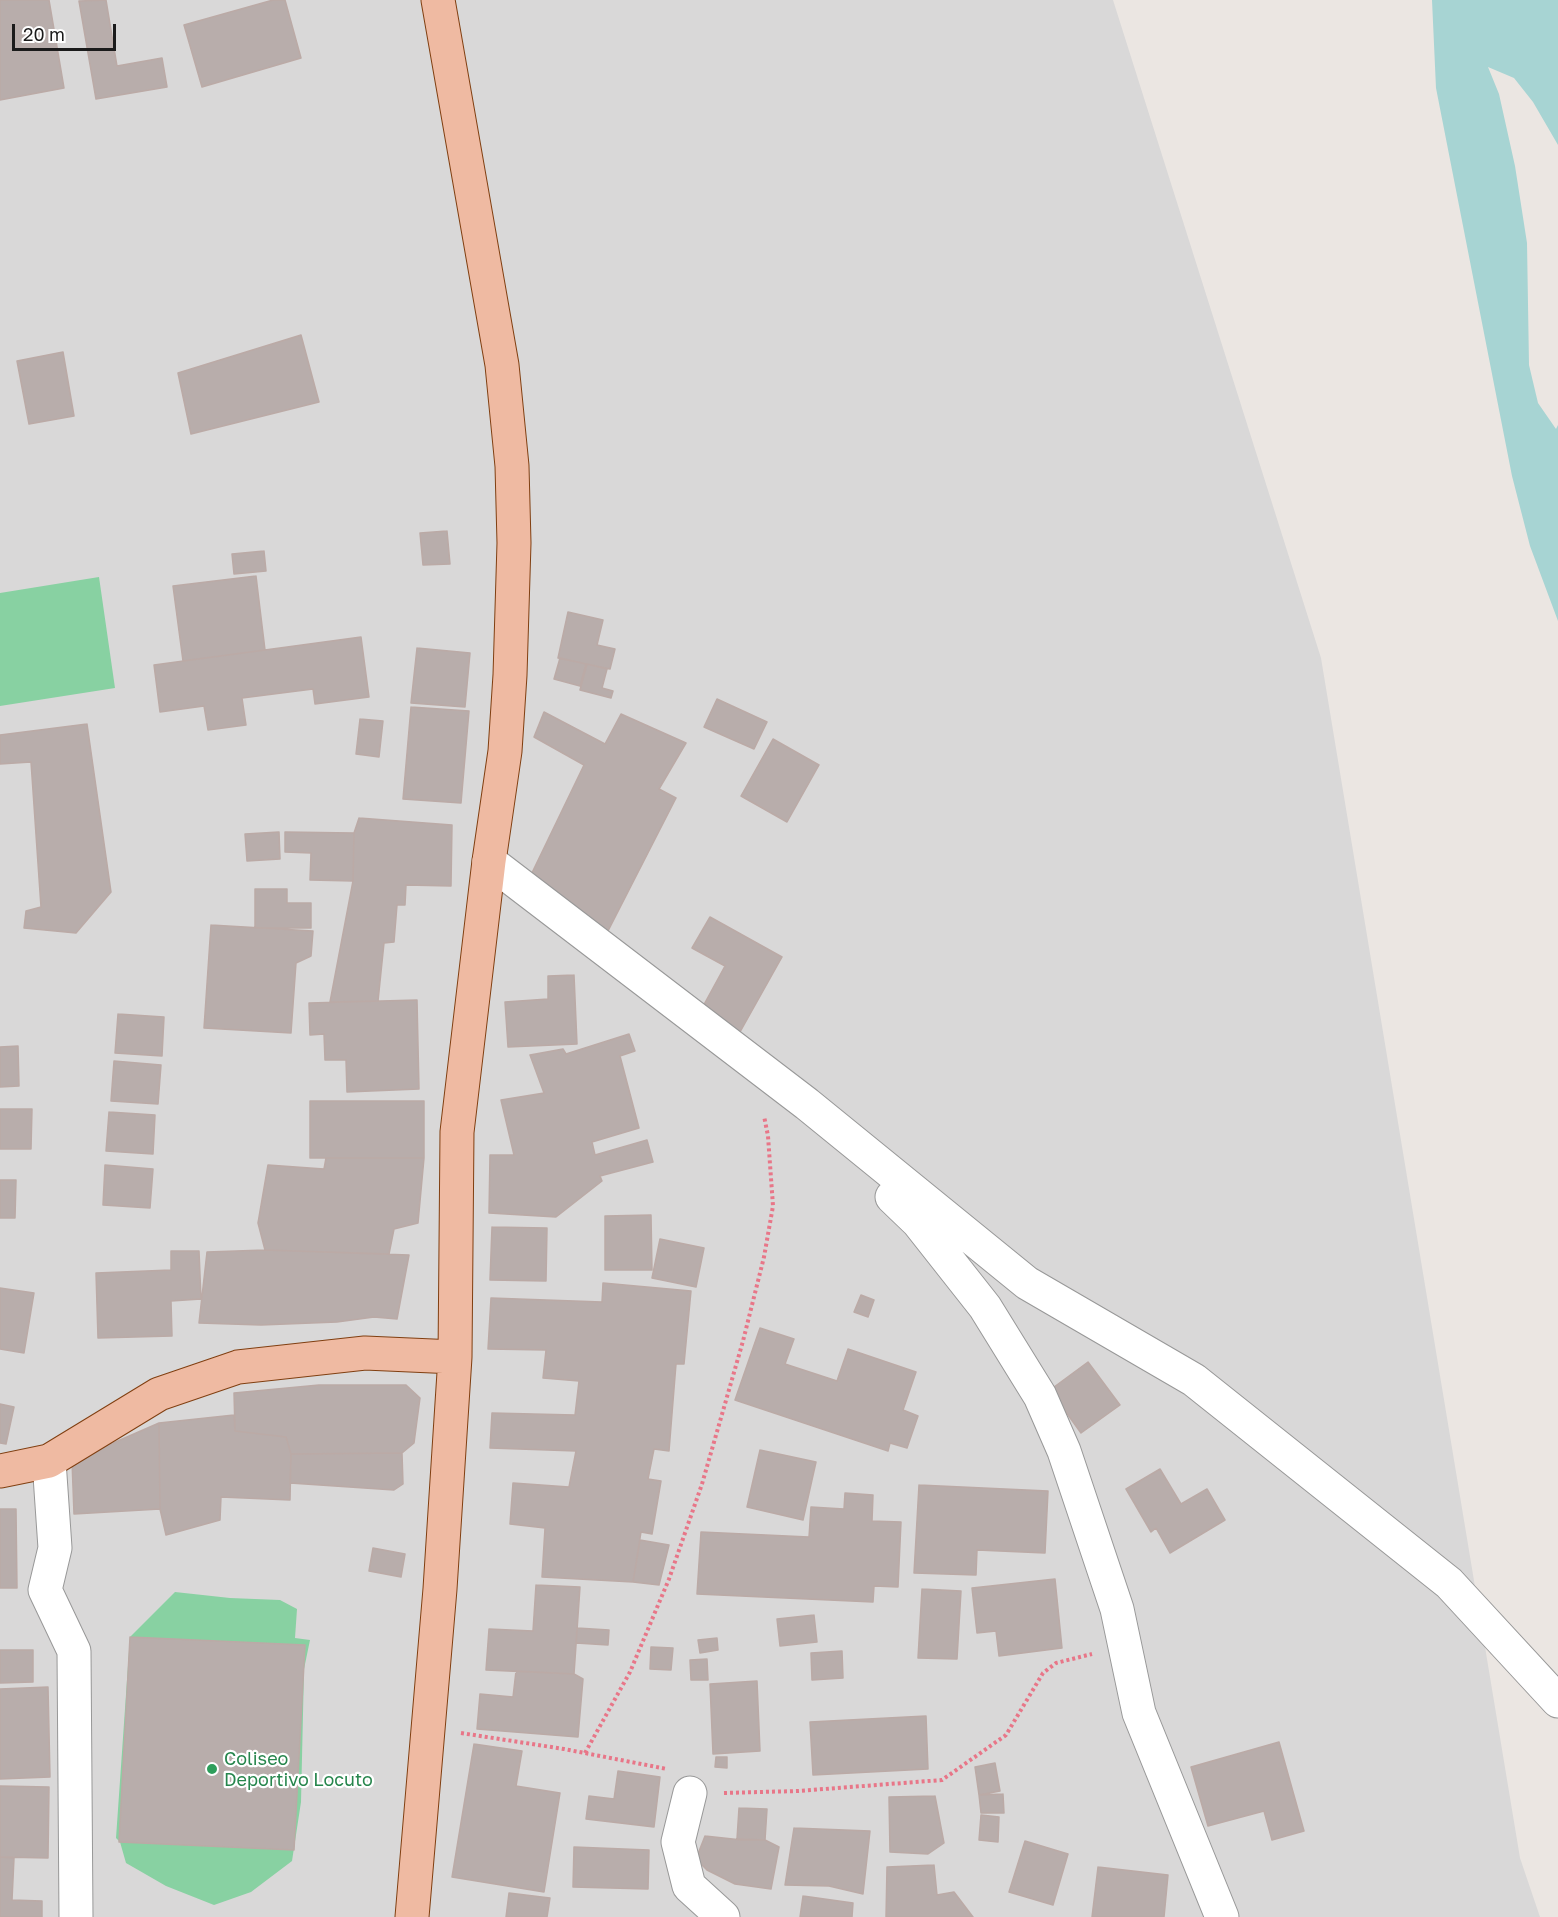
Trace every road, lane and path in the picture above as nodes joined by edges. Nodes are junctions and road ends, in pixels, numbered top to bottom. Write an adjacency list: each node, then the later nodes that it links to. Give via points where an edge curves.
1 (438, 0): 2 (main road, via 502,364 512,466 510,675 505,752)
2 (489, 861): 3 (street); 5 (main road, via 457,1132)
3 (755, 1065): 4 (street); 11 (path, via 768,1136 773,1206 743,1341 702,1484 669,1579 630,1672)
4 (807, 1104): 8 (street, via 861,1167 918,1222 985,1307 1040,1396 1064,1451 1117,1609); 9 (street, via 1027,1284 1203,1387 1449,1583)
5 (455, 1357): 6 (main road, via 365,1353 238,1367 159,1394); 10 (main road)
6 (48, 1461): 7 (main road); 13 (street, via 55,1548 45,1590 74,1651)
7 (0, 1471)
8 (1124, 1646): 12 (path, via 1056,1663 1043,1673 1006,1735 942,1780 798,1791); 16 (street, via 1139,1713)
9 (1558, 1701)
10 (428, 1728): 11 (path); 14 (main road)
11 (585, 1753): 12 (path, via 682,1772)
12 (690, 1793): 15 (street, via 678,1842 689,1886)
13 (76, 1917)
14 (412, 1917)
15 (723, 1917)
16 (1222, 1917)

